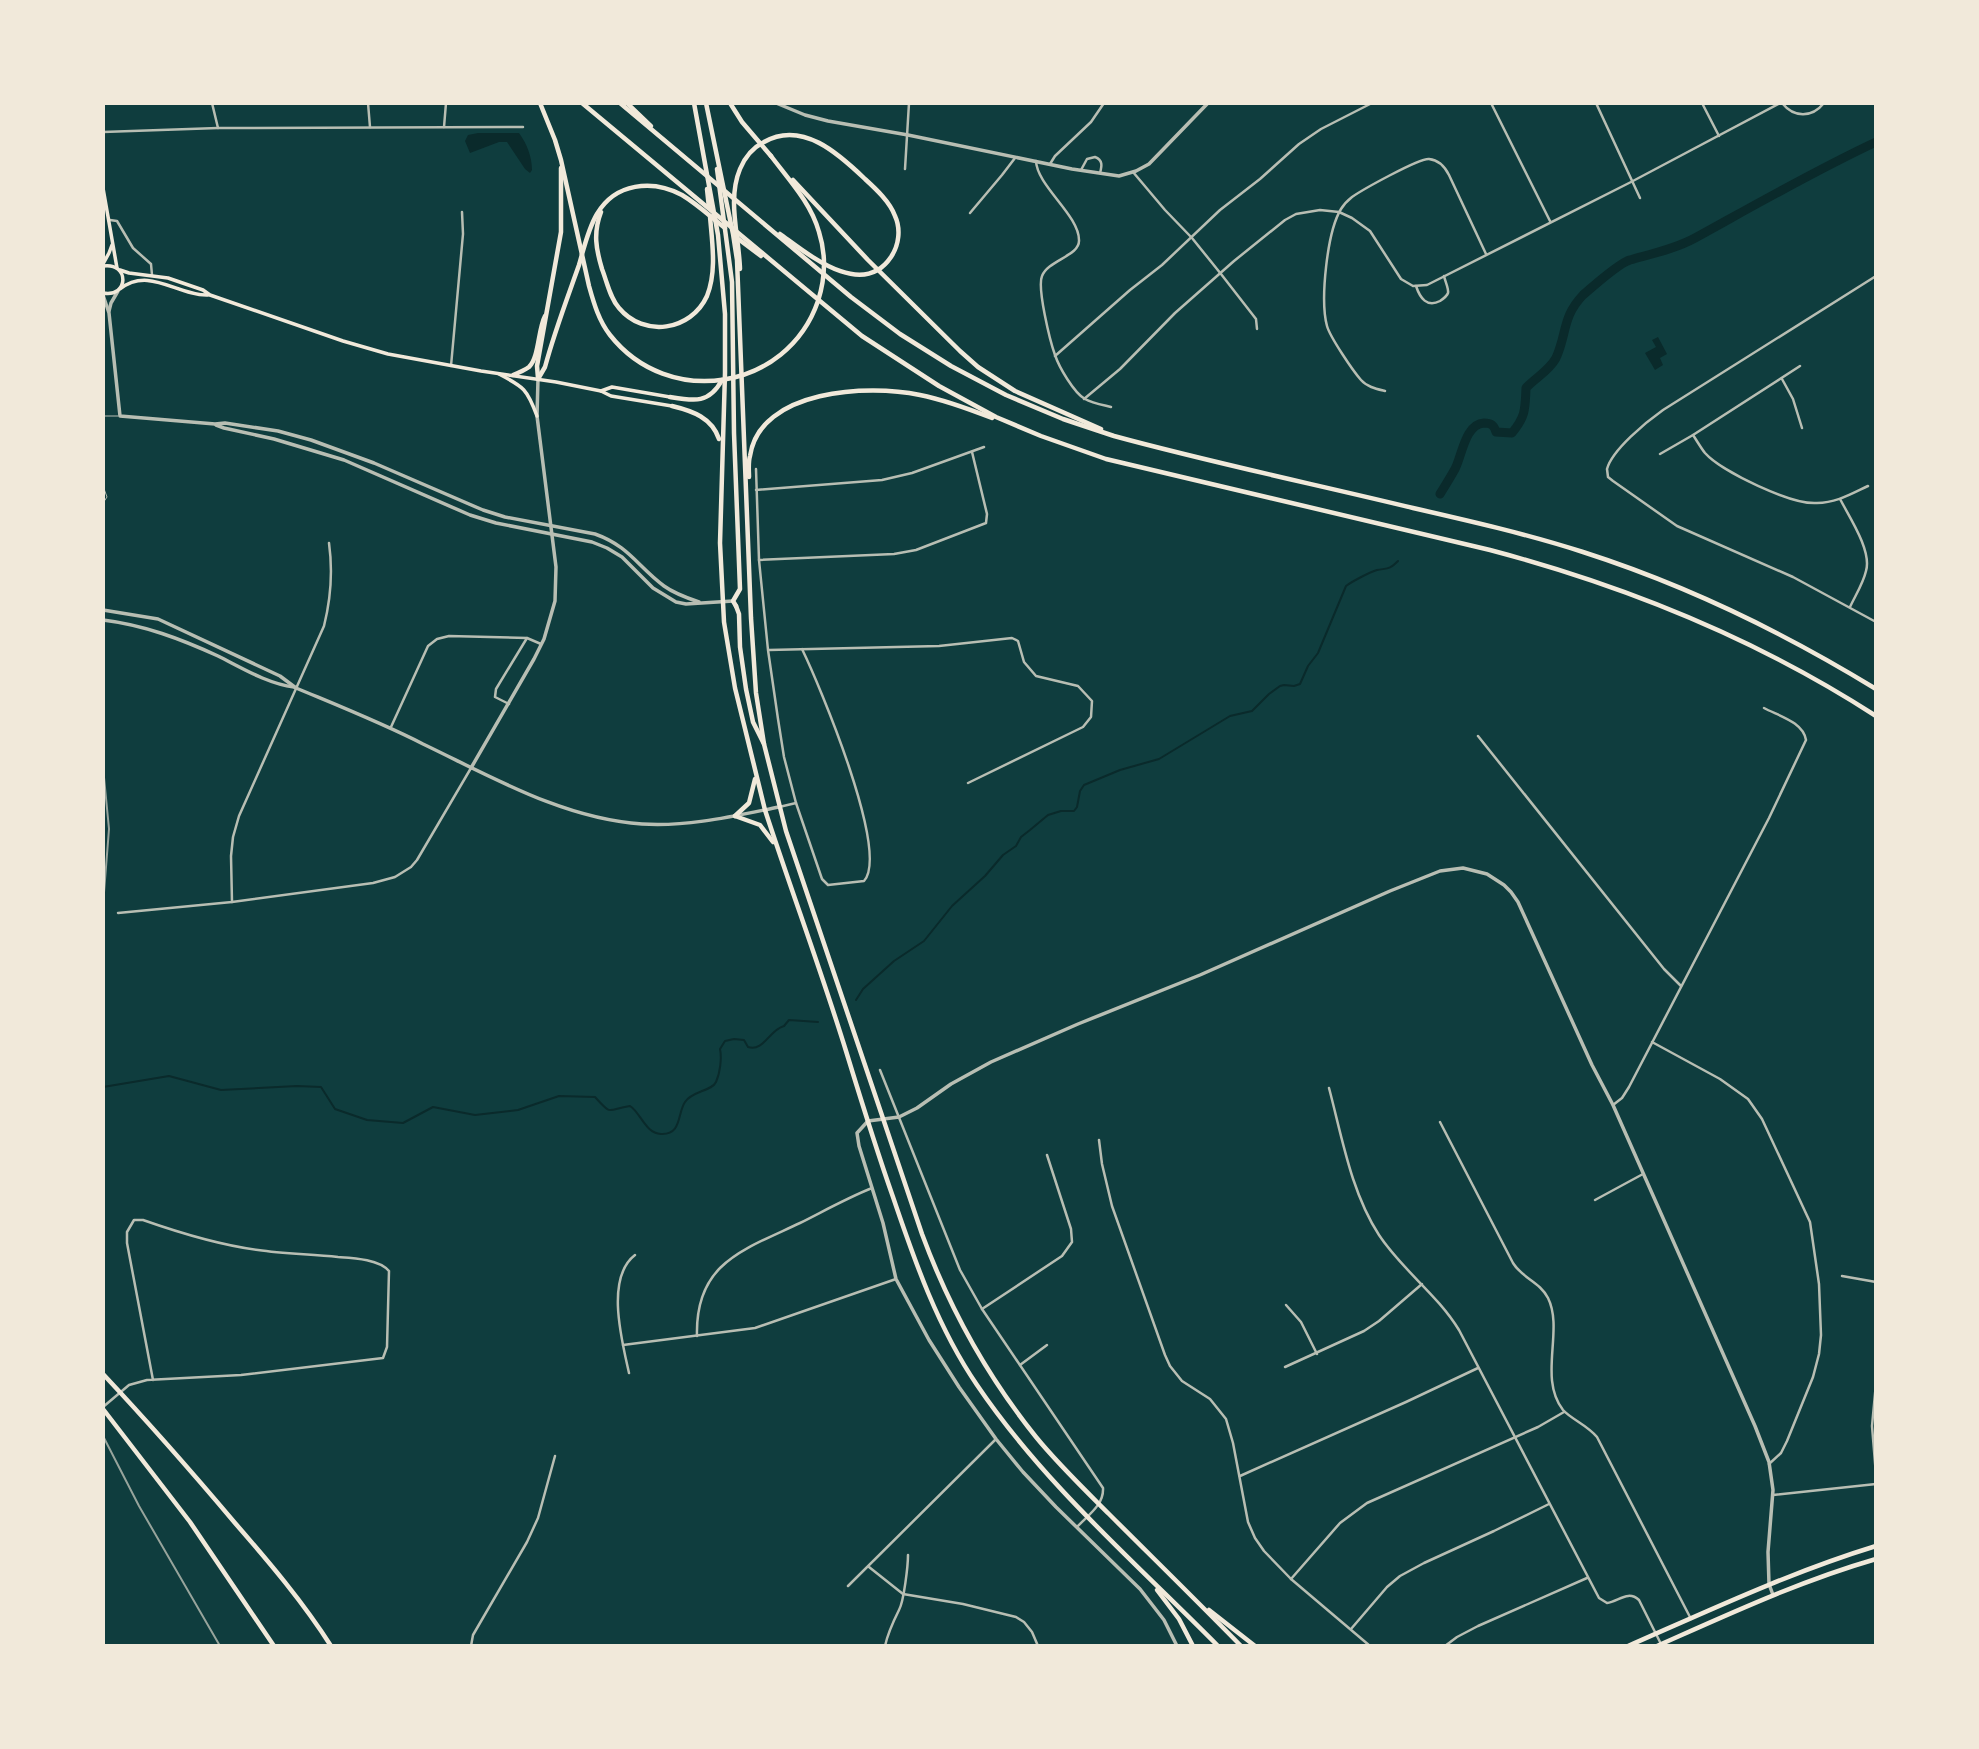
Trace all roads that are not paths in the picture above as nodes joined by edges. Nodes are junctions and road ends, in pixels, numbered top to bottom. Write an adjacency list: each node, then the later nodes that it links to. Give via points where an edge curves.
1 (212, 103): 25 (street)
2 (368, 103): 22 (street)
3 (446, 103): 23 (street)
4 (540, 103): 33 (main road)
5 (582, 103): 52 (main road)
6 (620, 103): 31 (main road)
7 (627, 103): 31 (main road)
8 (694, 103): 29 (main road)
9 (706, 103): 21 (main road)
10 (730, 103): 30 (main road)
11 (776, 103): 27 (street, via 828,121)
12 (909, 103): 27 (street)
13 (1104, 103): 35 (street)
14 (1208, 103): 38 (street, via 1149,164)
15 (1372, 103): 51 (street, via 1299,144)
16 (1491, 103): 49 (street)
17 (1596, 103): 40 (street)
18 (1702, 103): 28 (street)
19 (1781, 103): 20 (street, via 1804,115); 28 (street)
20 (1824, 103)
21 (709, 116): 66 (main road, via 733,234); 106 (main road, via 732,282 740,589)
22 (370, 127): 23 (street); 25 (street)
23 (444, 127): 24 (street)
24 (523, 127)
25 (218, 128): 26 (street)
26 (103, 132)
27 (908, 135): 32 (street); 36 (street)
28 (1719, 136): 40 (street)
29 (704, 156): 43 (main road, via 713,262 706,297 682,322 664,328 646,326 625,315 614,302 595,239); 72 (main road, via 721,262)
30 (771, 156): 33 (main road, via 799,192 820,234 822,284 810,318 783,352 759,369 704,382 654,370 609,334 594,305); 89 (main road, via 960,351 1004,385 1088,424)
31 (685, 158): 44 (main road)
32 (1015, 158): 34 (street); 47 (street)
33 (561, 160): 64 (main road, via 561,232)
34 (1036, 161): 35 (street); 68 (street, via 1080,241 1076,249 1047,268 1041,279)
35 (1049, 164): 37 (street)
36 (905, 169)
37 (1081, 170): 39 (street); 39 (street, via 1087,159 1095,157 1102,164)
38 (1133, 172): 39 (street, via 1119,176); 51 (street)
39 (1100, 173)
40 (1631, 182): 42 (street); 49 (street)
41 (103, 188): 48 (main road)
42 (1640, 198)
43 (606, 202): 52 (main road, via 622,190 647,185 676,192); 75 (main road, via 593,224)
44 (746, 209): 66 (main road, via 817,259 848,273 866,274 882,266 892,256 899,236 892,210 843,159 808,137 772,137 749,153 735,187); 89 (main road, via 876,316 943,361 1035,408)
45 (462, 212): 69 (street)
46 (1339, 212): 53 (street, via 1364,190 1424,159 1436,161 1449,174); 56 (street, via 1309,211 1285,220); 60 (street, via 1370,231 1401,279); 77 (street, via 1328,256 1326,323 1362,382)
47 (970, 213)
48 (110, 220): 50 (main road); 57 (street, via 117,221 133,248 151,264)
49 (1550, 221): 53 (street)
50 (112, 235): 54 (main road); 55 (main road)
51 (1192, 238): 56 (street); 68 (street)
52 (751, 246): 88 (main road, via 862,336 914,371 974,406)
53 (1486, 254): 58 (street)
54 (103, 265): 55 (main road)
55 (119, 269): 57 (main road); 61 (main road, via 123,282)
56 (1222, 274): 67 (street, via 1256,319); 79 (street)
57 (152, 275): 63 (main road)
58 (1444, 276): 60 (street); 60 (street, via 1448,292 1437,303 1422,299)
59 (1876, 276): 107 (street, via 1644,423 1608,465 1607,473 1676,526)
60 (1416, 286)
61 (119, 290): 62 (main road); 63 (main road, via 133,281 149,281); 65 (street)
62 (103, 294): 65 (street)
63 (210, 295): 69 (main road, via 353,345)
64 (547, 312): 73 (main road, via 534,360); 75 (main road)
65 (109, 313): 83 (street)
66 (740, 313): 98 (main road)
67 (1257, 329)
68 (1055, 356): 79 (street)
69 (452, 366): 71 (main road)
70 (1800, 366): 74 (street)
71 (497, 373): 73 (main road); 84 (main road, via 526,391)
72 (725, 373): 78 (main road, via 708,397); 90 (main road)
73 (513, 375): 75 (main road)
74 (1782, 378): 86 (street); 87 (street)
75 (538, 379): 76 (main road); 84 (street)
76 (601, 391): 78 (main road, via 612,387); 80 (main road)
77 (1385, 391)
78 (670, 397)
79 (1084, 399): 81 (street)
80 (673, 406): 90 (main road, via 710,422)
81 (1111, 407)
82 (103, 416): 83 (lane)
83 (120, 416): 85 (street)
84 (537, 416): 101 (street)
85 (215, 424): 101 (street, via 311,440 483,510); 102 (street, via 370,470 470,515)
86 (1802, 428)
87 (1693, 435): 93 (street); 99 (street, via 1716,462 1785,497 1816,504)
88 (1041, 436): 98 (main road, via 920,395 864,390 824,395 790,406 762,430 750,455); 119 (main road, via 1106,459 1490,550 1595,581 1729,635)
89 (1145, 444): 116 (main road, via 1497,527 1583,552 1739,614)
90 (721, 447): 124 (main road, via 724,622 734,688)
91 (984, 447): 92 (street)
92 (972, 452): 97 (street, via 882,480); 104 (street, via 988,520 982,525 894,555)
93 (1660, 454)
94 (756, 469): 97 (street)
95 (103, 486): 100 (lane, via 107,497)
96 (1868, 486): 99 (street)
97 (757, 491): 104 (street)
98 (747, 496): 122 (main road, via 756,693)
99 (1840, 499): 107 (street, via 1865,548 1868,564)
100 (103, 503)
101 (550, 527): 102 (street); 105 (street, via 607,538 665,587)
102 (551, 534): 105 (street, via 607,548 665,597 686,604); 112 (street, via 555,601)
103 (329, 543): 115 (street, via 329,604 316,647)
104 (758, 560): 114 (street)
105 (699, 602): 106 (street)
106 (735, 603): 122 (main road, via 751,713)
107 (1850, 607): 110 (street)
108 (103, 610): 115 (street, via 158,619 280,676)
109 (103, 620): 115 (street, via 172,637)
110 (1876, 622)
111 (527, 638): 112 (street); 117 (street, via 496,689 495,696); 120 (street, via 437,639 428,646)
112 (541, 644): 117 (street)
113 (802, 649): 114 (street); 125 (street, via 939,646 1012,638 1036,676 1071,684 1092,701 1091,717 1078,729); 126 (street, via 839,734 859,800 869,853 870,870 864,881 828,885 822,880)
114 (768, 650): 126 (street)
115 (296, 688): 120 (street); 131 (street, via 235,828 230,856)
116 (1876, 688)
117 (509, 704): 123 (street)
118 (1764, 708): 133 (street, via 1797,725 1806,740)
119 (1876, 716)
120 (390, 729): 123 (street)
121 (1478, 736): 133 (street)
122 (764, 744): 127 (main road)
123 (471, 768): 129 (street, via 553,803 620,821 663,825); 131 (street, via 418,860 395,877)
124 (756, 774): 128 (main road); 129 (main road, via 749,803)
125 (968, 783)
126 (796, 803): 127 (street)
127 (779, 807): 128 (street); 139 (main road)
128 (765, 810): 129 (street); 130 (main road)
129 (735, 816): 130 (main road, via 760,825)
130 (777, 847): 140 (main road)
131 (232, 902): 132 (street)
132 (118, 913)
133 (1681, 986): 134 (street)
134 (1652, 1042): 137 (street, via 1624,1095); 171 (street, via 1748,1099 1810,1222 1819,1284 1819,1354 1787,1441)
135 (880, 1070): 138 (street)
136 (1329, 1088): 151 (street, via 1368,1217 1388,1248)
137 (1613, 1105): 138 (street, via 1518,902 1496,879 1463,868 1440,871 1390,891 1017,1050); 144 (street)
138 (899, 1117): 139 (street); 153 (street, via 958,1266)
139 (884, 1120): 140 (street); 176 (main road, via 928,1251 969,1338 1023,1420)
140 (868, 1121): 145 (street, via 857,1133); 178 (main road, via 928,1293 975,1383 1012,1434)
141 (1440, 1122): 167 (street, via 1513,1263 1547,1296 1552,1314 1552,1379)
142 (1100, 1140): 173 (street, via 1112,1206 1170,1366 1182,1381 1221,1410 1231,1430)
143 (1047, 1155): 153 (street, via 1072,1242 1062,1256)
144 (1643, 1174): 146 (street); 171 (street)
145 (872, 1188): 149 (street); 154 (street, via 729,1259 702,1298)
146 (1595, 1200)
147 (635, 1255): 155 (street, via 623,1266 619,1286)
148 (1842, 1276): 150 (street)
149 (896, 1279): 154 (street, via 768,1325); 169 (street, via 929,1340)
150 (1876, 1282)
151 (1422, 1284): 157 (street, via 1371,1326); 160 (street, via 1449,1315)
152 (1286, 1305): 157 (street, via 1301,1322)
153 (982, 1309): 158 (street)
154 (697, 1336): 155 (street)
155 (623, 1345): 161 (street)
156 (1046, 1345): 158 (street)
157 (1317, 1354): 159 (street)
158 (1020, 1365): 176 (street, via 1103,1488)
159 (1285, 1367)
160 (1478, 1368): 168 (street); 173 (street)
161 (629, 1373)
162 (103, 1374): 165 (main road)
163 (153, 1380): 163 (street, via 128,1251 127,1232 132,1221 256,1250 378,1263 389,1271 386,1352 380,1359); 165 (street, via 132,1383)
164 (1876, 1384): 172 (street, via 1872,1441)
165 (120, 1392): 166 (street); 197 (main road, via 278,1574)
166 (103, 1408): 196 (main road, via 181,1510)
167 (1564, 1412): 168 (street); 192 (street, via 1597,1437)
168 (1515, 1437): 177 (street); 185 (street, via 1367,1503 1340,1523)
169 (996, 1440): 179 (street); 183 (street)
170 (555, 1456): 198 (street, via 538,1518)
171 (1769, 1464): 175 (street)
172 (1876, 1475)
173 (1240, 1476): 185 (street, via 1255,1538)
174 (1876, 1484): 175 (street)
175 (1773, 1495): 188 (street)
176 (1099, 1504): 178 (street); 187 (main road)
177 (1549, 1504): 186 (street); 193 (street, via 1400,1576)
178 (1087, 1516): 179 (street); 184 (main road)
179 (1077, 1527): 201 (street, via 1140,1589)
180 (1876, 1546): 188 (main road)
181 (908, 1555): 190 (street)
182 (1876, 1559): 191 (main road)
183 (868, 1566): 189 (street); 190 (street)
184 (1143, 1573): 202 (main road, via 1171,1607); 203 (main road)
185 (1291, 1578): 193 (street)
186 (1587, 1578): 194 (street, via 1604,1603 1635,1596); 207 (street, via 1478,1626)
187 (1180, 1584): 204 (main road); 205 (main road)
188 (1769, 1584): 191 (street); 192 (main road)
189 (848, 1586)
190 (903, 1594): 199 (street); 200 (street, via 1016,1617 1032,1632)
191 (1773, 1595): 195 (main road)
192 (1691, 1619): 194 (main road)
193 (1351, 1629): 206 (street)
194 (1656, 1634): 195 (street); 208 (main road)
195 (1659, 1645)
196 (274, 1646)
197 (331, 1646)
198 (471, 1646)
199 (885, 1646)
200 (1038, 1646)
201 (1177, 1646)
202 (1193, 1646)
203 (1217, 1646)
204 (1241, 1646)
205 (1255, 1646)
206 (1370, 1646)
207 (1445, 1646)
208 (1628, 1646)

